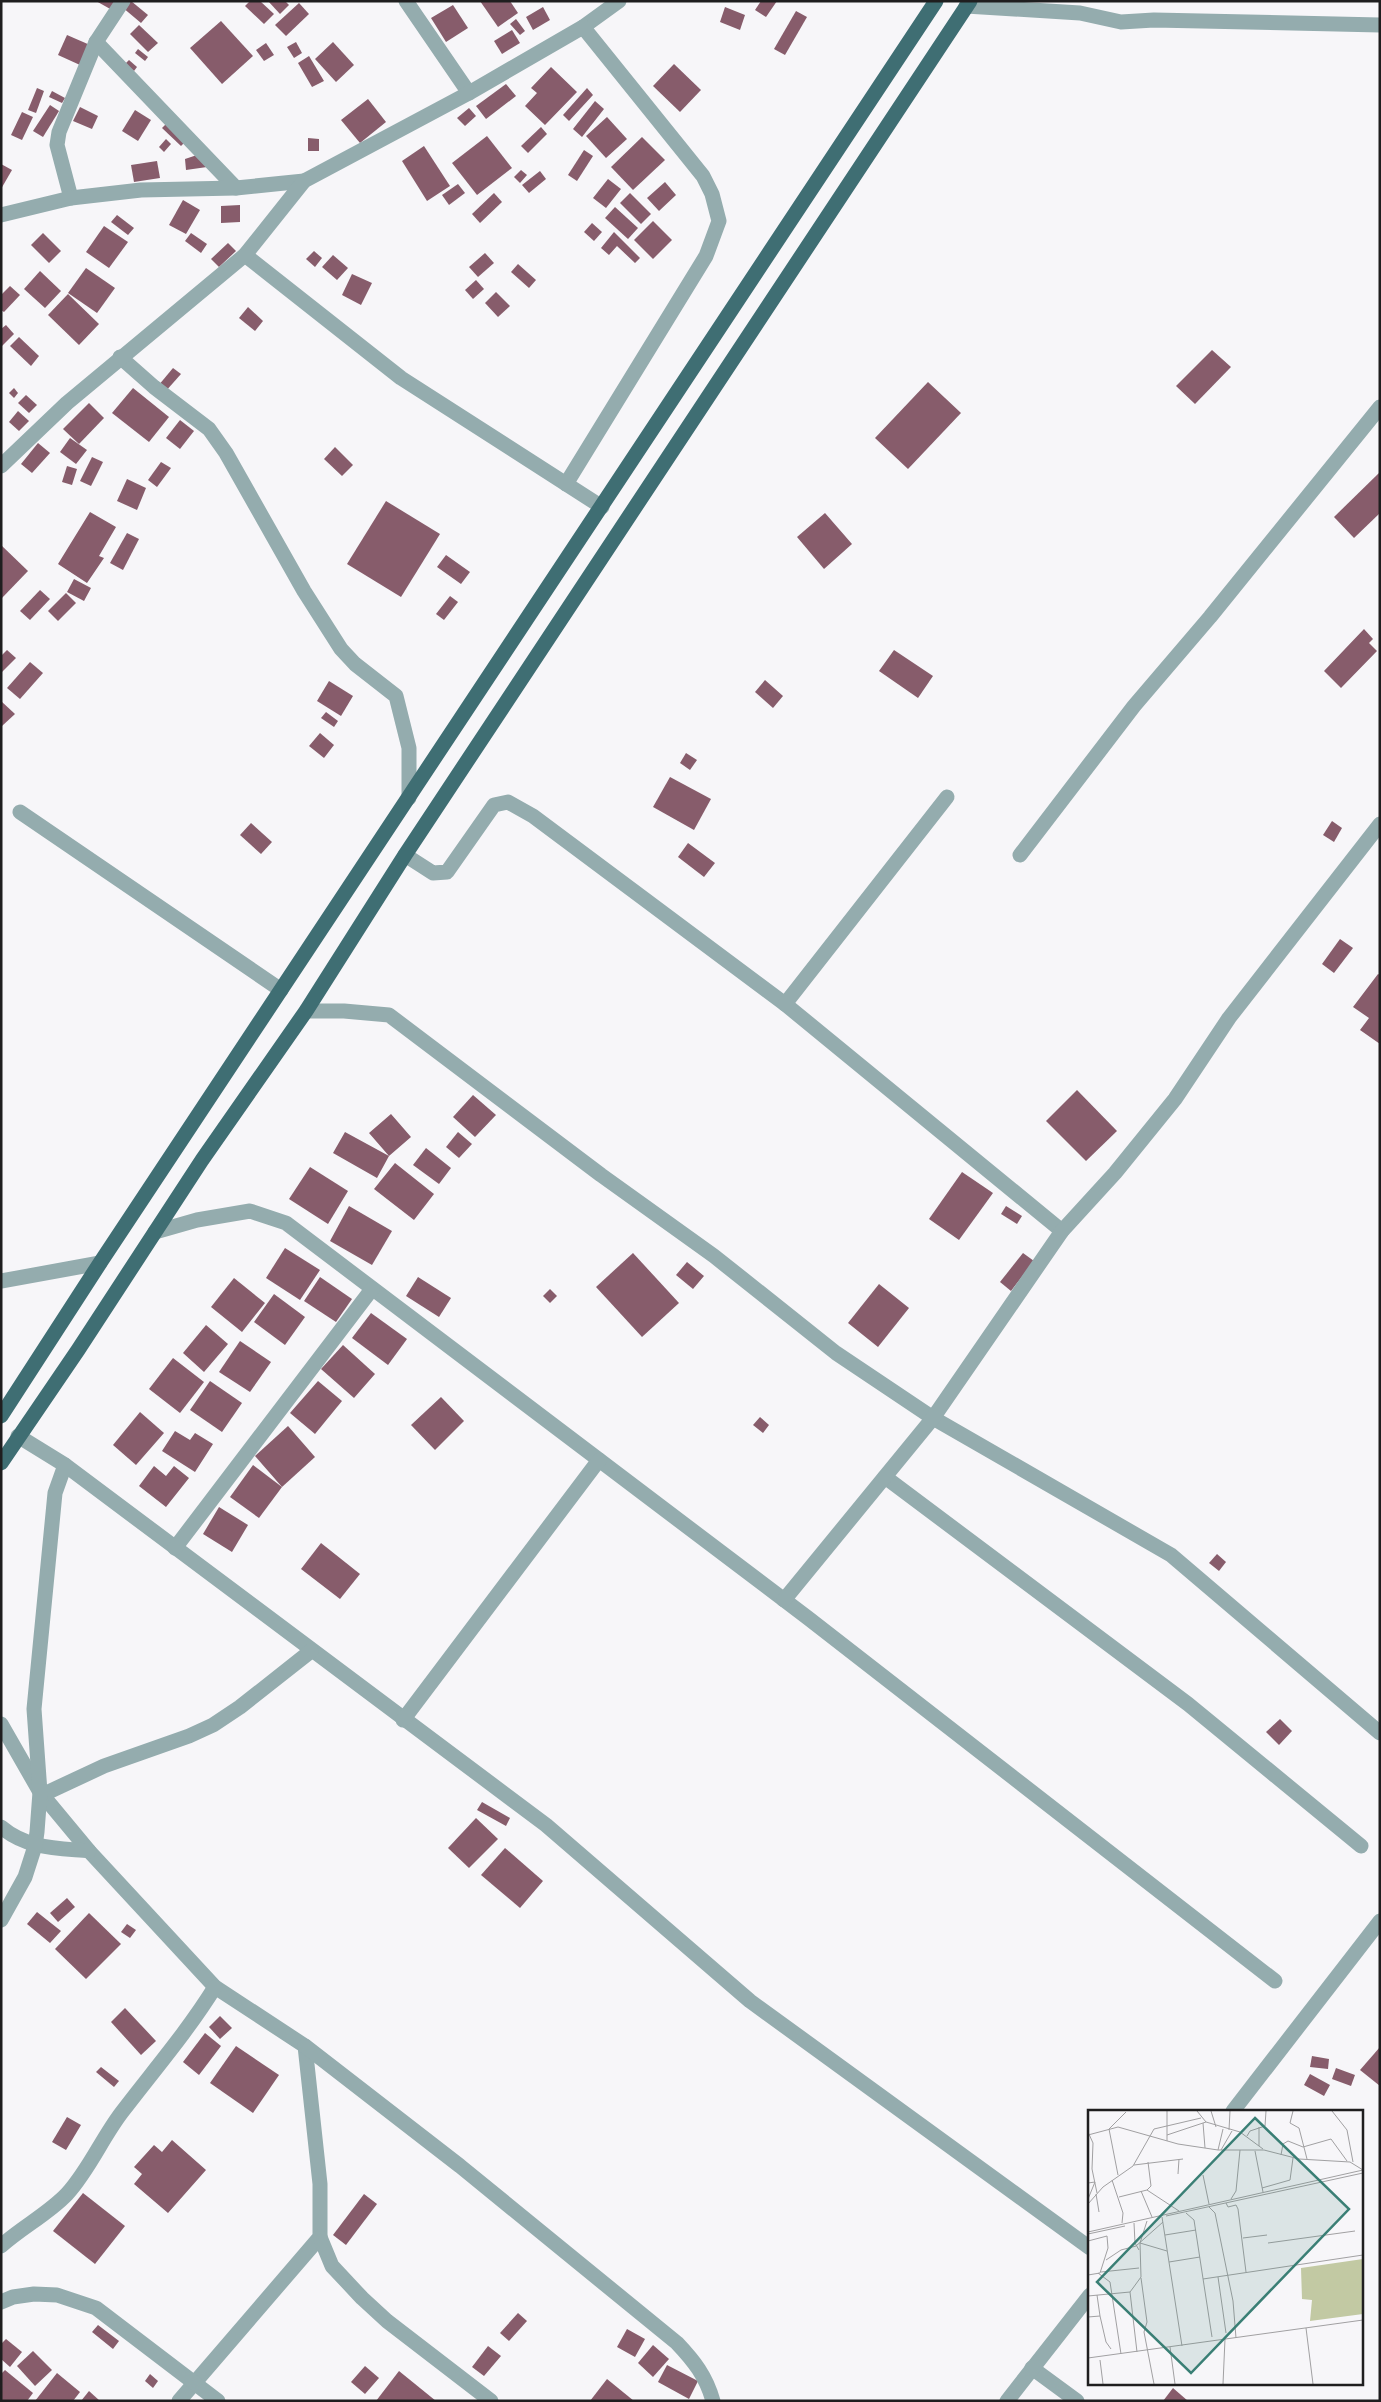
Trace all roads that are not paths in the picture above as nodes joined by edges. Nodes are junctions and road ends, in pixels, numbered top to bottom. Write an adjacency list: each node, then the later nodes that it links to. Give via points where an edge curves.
1 (123, 1): 8 (street)
2 (406, 1): 9 (street)
3 (619, 1): 7 (street)
4 (936, 1): 19 (main road)
5 (968, 4): 6 (street, via 1080,13 1121,22); 24 (main road)
6 (1380, 25)
7 (583, 27): 9 (street); 18 (street, via 703,176 712,194 718,221 706,256)
8 (96, 42): 11 (street); 12 (street, via 59,132 57,145)
9 (469, 93): 10 (street)
10 (304, 180): 11 (street); 14 (street)
11 (236, 188): 12 (street, via 141,190)
12 (71, 198): 13 (street)
13 (1, 215)
14 (245, 255): 15 (street); 18 (street, via 401,378)
15 (120, 357): 17 (street); 21 (street, via 209,430 226,453 304,591 341,649 396,696 409,748)
16 (1380, 407): 25 (street, via 1134,706)
17 (1, 466)
18 (566, 484): 19 (street)
19 (602, 507): 21 (main road)
20 (947, 797): 27 (street)
21 (409, 798): 26 (main road)
22 (20, 812): 26 (street)
23 (1380, 824): 29 (street, via 1229,1018 1175,1099 1115,1173)
24 (405, 855): 27 (street, via 433,873 447,872 494,805 508,802 533,816); 28 (main road)
25 (1020, 855)
26 (282, 990): 31 (main road)
27 (785, 1004): 29 (street)
28 (306, 1011): 30 (main road); 35 (street, via 389,1015 714,1256 836,1353)
29 (1062, 1231): 35 (street)
30 (155, 1232): 33 (street, via 197,1220 250,1211 286,1222); 36 (main road)
31 (100, 1263): 32 (street); 34 (main road)
32 (1, 1281)
33 (372, 1289): 37 (street); 41 (street)
34 (1, 1416)
35 (933, 1418): 40 (street); 46 (street, via 1171,1555)
36 (18, 1436): 38 (main road); 39 (street)
37 (598, 1460): 42 (street); 44 (street)
38 (1, 1463)
39 (65, 1465): 41 (street); 47 (street, via 55,1493 34,1709)
40 (885, 1477): 42 (street); 50 (street, via 1188,1704)
41 (175, 1548): 43 (street)
42 (784, 1600): 54 (street)
43 (311, 1652): 44 (street); 47 (street, via 213,1725)
44 (403, 1720): 60 (street, via 546,1825 750,2001)
45 (1, 1724): 47 (street)
46 (1380, 1733)
47 (41, 1793): 49 (street); 51 (street)
48 (1, 1827): 49 (street)
49 (35, 1846): 51 (street); 52 (street, via 25,1876)
50 (1361, 1846)
51 (89, 1851): 55 (street)
52 (1, 1920)
53 (1380, 1921): 57 (street)
54 (1275, 1981)
55 (214, 1987): 56 (street); 59 (street, via 193,2023 121,2113 67,2194)
56 (305, 2046): 58 (street, via 320,2184); 70 (street, via 460,2166 676,2343 698,2365)
57 (1233, 2110)
58 (320, 2237): 61 (street); 62 (street)
59 (1, 2246)
60 (1088, 2247)
61 (306, 2253): 62 (street); 66 (street)
62 (332, 2266): 69 (street, via 387,2321)
63 (1088, 2298): 65 (street)
64 (1, 2302): 66 (street, via 34,2294 57,2295 96,2308)
65 (1032, 2368): 71 (street); 72 (street)
66 (194, 2382): 67 (street); 68 (street)
67 (179, 2401)
68 (218, 2401)
69 (492, 2401)
70 (713, 2401)
71 (1007, 2401)
72 (1077, 2401)

